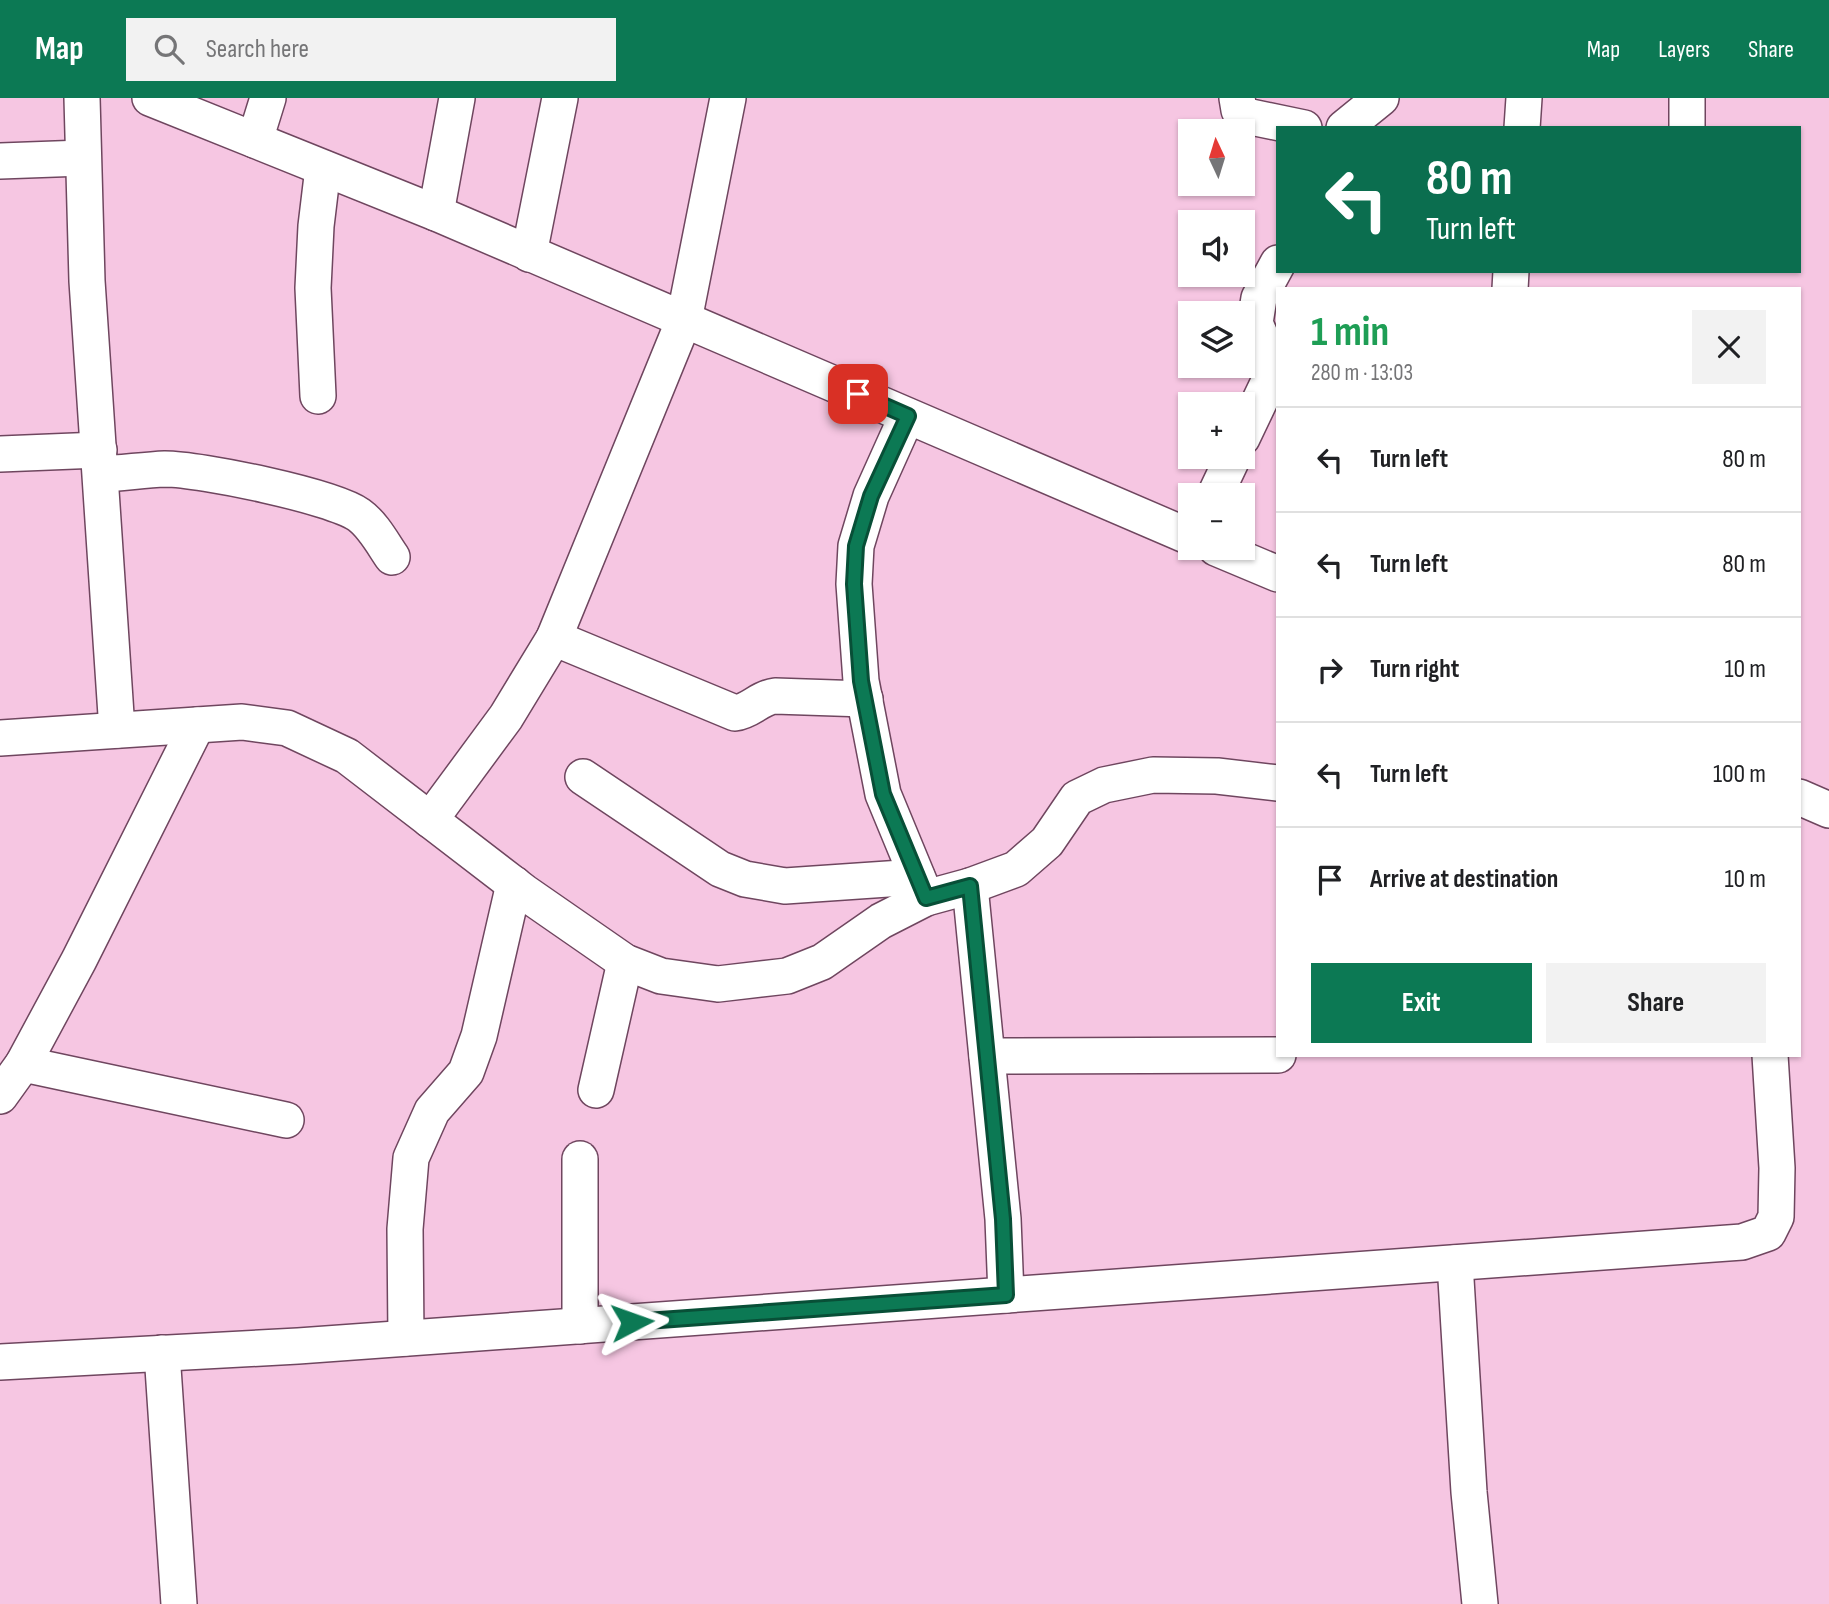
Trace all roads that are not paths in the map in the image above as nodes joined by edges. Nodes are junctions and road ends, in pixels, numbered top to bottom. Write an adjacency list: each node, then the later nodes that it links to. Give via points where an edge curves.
1 (82, 98): 16 (street)
2 (150, 98): 15 (street)
3 (268, 98): 15 (street)
4 (457, 98): 19 (street)
5 (560, 98): 20 (street)
6 (728, 98): 22 (street)
7 (1237, 98): 11 (street, via 1239,110 1246,116)
8 (1381, 98): 12 (street)
9 (1524, 98): 13 (street)
10 (1687, 98): 14 (street)
11 (1294, 126)
12 (1346, 126)
13 (1522, 126)
14 (1687, 126)
15 (255, 140): 18 (street)
16 (83, 158): 17 (street); 27 (street)
17 (0, 162)
18 (323, 168): 19 (street); 23 (street, via 313,288)
19 (436, 213): 20 (street)
20 (529, 254): 22 (street)
21 (1276, 267): 24 (street, via 1259,298 1255,323 1272,375)
22 (684, 320): 25 (street); 32 (street)
23 (318, 396)
24 (1255, 411)
25 (908, 416): 28 (street); 33 (street, via 871,496 856,546 854,584)
26 (0, 454): 27 (street)
27 (100, 462): 29 (street, via 192,471 343,507 360,516); 35 (street)
28 (1178, 532)
29 (393, 557)
30 (1245, 560): 31 (street)
31 (1276, 573)
32 (554, 638): 33 (street, via 735,713 775,696); 41 (street, via 506,717)
33 (865, 699): 44 (street, via 883,794)
34 (197, 725): 35 (street); 41 (street, via 242,722 286,728 347,756); 49 (street)
35 (117, 730): 36 (street)
36 (0, 737)
37 (583, 777): 44 (street, via 720,869 745,879 785,886)
38 (1276, 783): 43 (street, via 1153,775 1104,785 1077,798 1047,842 1016,869)
39 (1801, 798): 40 (street)
40 (1829, 810)
41 (430, 820): 42 (street)
42 (514, 884): 45 (street); 57 (street, via 479,1036 466,1072 432,1111 411,1158 405,1229)
43 (970, 886): 44 (street); 47 (street)
44 (922, 888): 45 (street, via 822,962 787,976 718,984 661,976)
45 (625, 962): 50 (street)
46 (1276, 1055): 47 (street)
47 (987, 1056): 55 (street)
48 (1770, 1057): 54 (street, via 1777,1168 1776,1217 1768,1233 1742,1242)
49 (23, 1064): 51 (street); 52 (street)
50 (596, 1090)
51 (0, 1096)
52 (286, 1121)
53 (580, 1159): 56 (street)
54 (1455, 1263): 55 (street); 62 (street, via 1468,1492)
55 (1006, 1295): 56 (street)
56 (580, 1326): 57 (street)
57 (406, 1338): 58 (street)
58 (162, 1353): 60 (street); 61 (street)
59 (0, 1354): 60 (street)
60 (0, 1362)
61 (178, 1604)
62 (1480, 1604)

